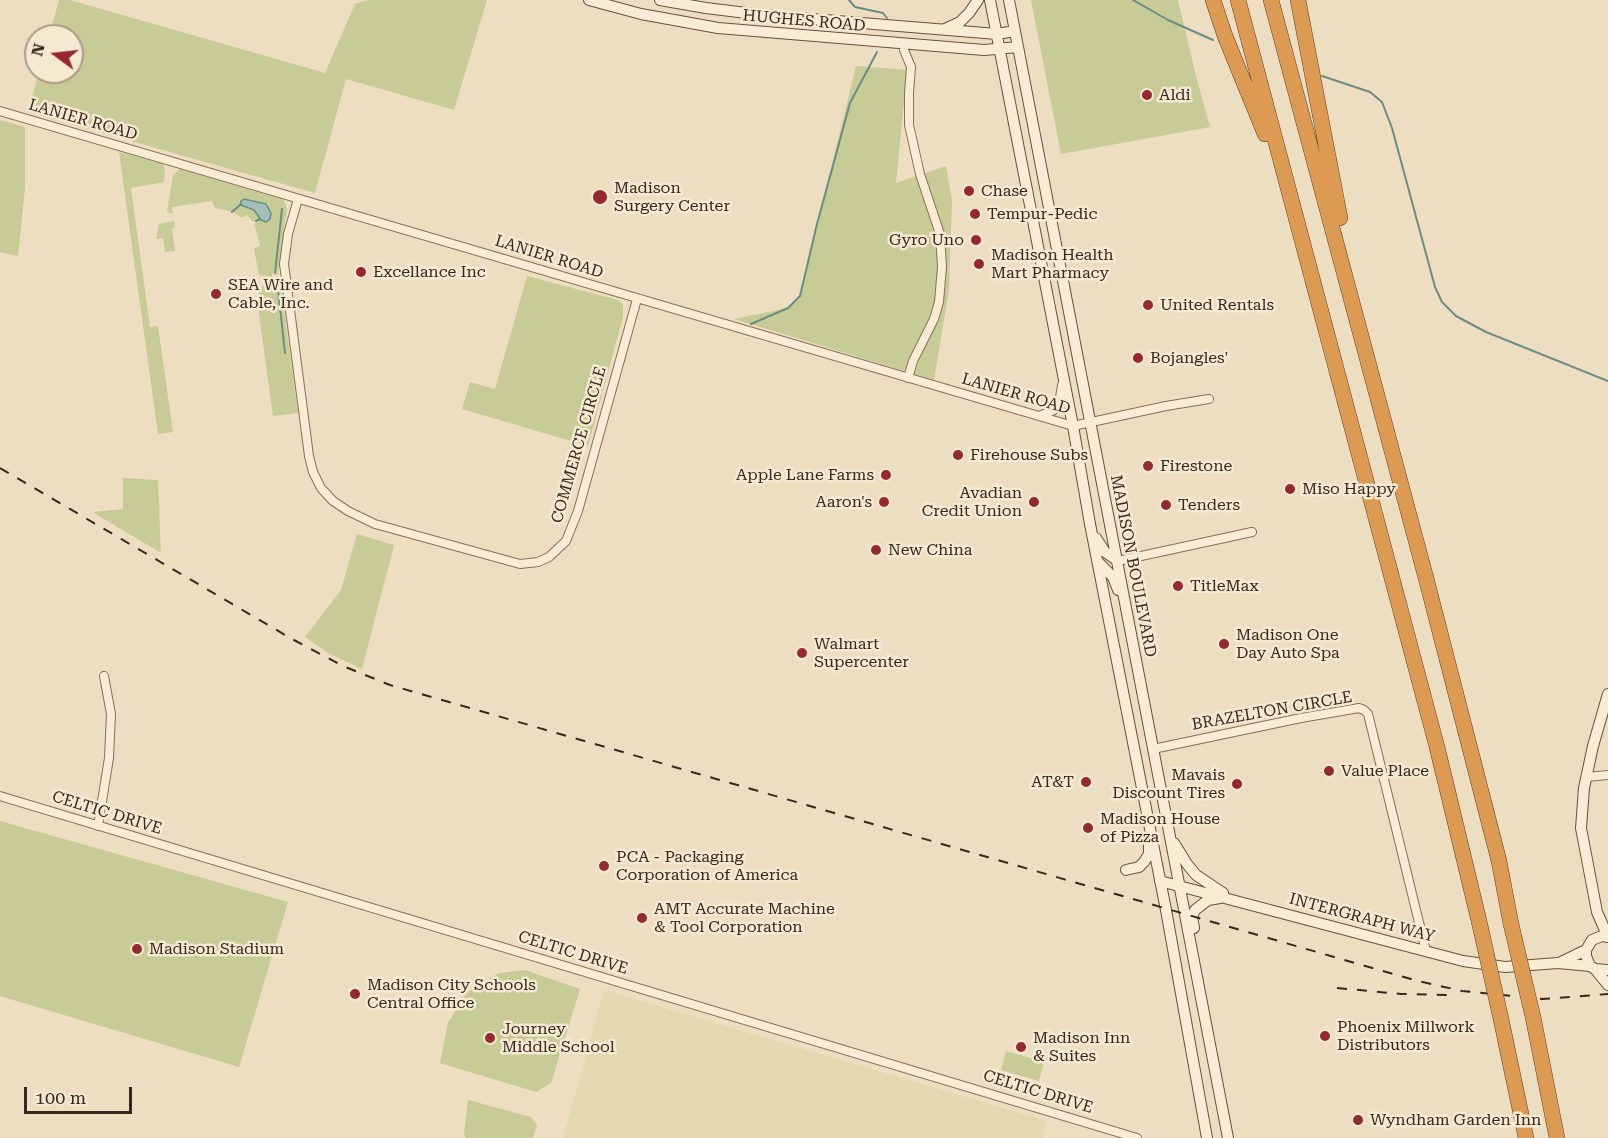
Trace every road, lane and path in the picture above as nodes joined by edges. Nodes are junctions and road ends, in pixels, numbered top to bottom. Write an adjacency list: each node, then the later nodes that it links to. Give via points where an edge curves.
1 (589, 0): 13 (main road, HUGHES ROAD, via 701,26)
2 (660, 0): 10 (main road, HUGHES ROAD, via 753,14)
3 (978, 0): 10 (main road, via 960,22)
4 (990, 0): 12 (main road, MADISON BOULEVARD)
5 (1009, 0): 11 (main road, MADISON BOULEVARD)
6 (1213, 0): 19 (highway)
7 (1238, 0): 19 (highway)
8 (1271, 0): 24 (highway)
9 (1298, 0): 24 (highway, via 1345,241)
10 (945, 29): 12 (main road, HUGHES ROAD)
11 (1015, 31): 12 (main road, HUGHES ROAD); 14 (main road, MADISON BOULEVARD)
12 (997, 34): 16 (main road, MADISON BOULEVARD)
13 (842, 40): 15 (main road); 16 (main road, HUGHES ROAD)
14 (1018, 47): 16 (main road, HUGHES ROAD); 21 (main road, MADISON BOULEVARD)
15 (904, 50): 17 (main road, via 988,57 997,63); 25 (street, via 911,67 909,124 940,234 942,267 934,319)
16 (1000, 50): 17 (main road, MADISON BOULEVARD)
17 (1006, 84): 22 (main road, MADISON BOULEVARD)
18 (0, 111): 20 (street, LANIER ROAD)
19 (1288, 192): 59 (highway, bridge, via 1437,747)
20 (298, 199): 23 (street, LANIER ROAD); 23 (street, COMMERCE CIRCLE, via 284,264 309,456 321,488 333,501 375,524 520,564 549,557 566,541 578,511)
21 (1058, 251): 22 (main road); 29 (main road, MADISON BOULEVARD)
22 (1039, 255): 26 (main road, MADISON BOULEVARD)
23 (637, 299): 25 (street, LANIER ROAD)
24 (1355, 313): 65 (highway, bridge, via 1496,850)
25 (909, 378): 28 (street, LANIER ROAD)
26 (1063, 378): 28 (street, via 1059,404); 30 (main road, MADISON BOULEVARD)
27 (1209, 399): 29 (street, LANIER ROAD)
28 (1037, 417): 30 (street, LANIER ROAD)
29 (1090, 422): 30 (street, LANIER ROAD); 33 (main road, MADISON BOULEVARD)
30 (1072, 426): 31 (main road, MADISON BOULEVARD)
31 (1089, 524): 33 (main road, via 1105,552); 34 (main road, MADISON BOULEVARD)
32 (1252, 532): 33 (street)
33 (1118, 561): 35 (main road, MADISON BOULEVARD)
34 (1098, 562): 35 (main road, via 1113,577); 41 (main road, MADISON BOULEVARD)
35 (1126, 609): 38 (main road, MADISON BOULEVARD)
36 (104, 676): 43 (street, via 111,714 109,759)
37 (1608, 694): 40 (main road)
38 (1153, 749): 44 (main road, MADISON BOULEVARD); 53 (street, BRAZELTON CIRCLE, via 1301,718 1364,710)
39 (1608, 775): 40 (street)
40 (1586, 777): 50 (main road, via 1581,828)
41 (1141, 785): 45 (main road, via 1149,854 1139,867); 46 (main road, MADISON BOULEVARD)
42 (0, 796): 43 (street, CELTIC DRIVE)
43 (98, 826): 60 (street, CELTIC DRIVE)
44 (1170, 835): 47 (main road, MADISON BOULEVARD); 49 (main road, via 1196,875)
45 (1126, 870)
46 (1160, 880): 47 (main road, INTERGRAPH WAY); 61 (main road, MADISON BOULEVARD)
47 (1179, 885): 48 (main road, INTERGRAPH WAY); 57 (main road, MADISON BOULEVARD)
48 (1224, 897): 49 (main road, INTERGRAPH WAY); 57 (main road, via 1208,900 1192,917)
49 (1237, 900): 53 (main road, INTERGRAPH WAY)
50 (1597, 912): 51 (main road); 52 (main road)
51 (1608, 937): 52 (main road, INTERGRAPH WAY, via 1602,936)
52 (1589, 945): 54 (main road, INTERGRAPH WAY); 55 (main road, via 1586,956)
53 (1426, 951): 54 (main road, INTERGRAPH WAY, via 1463,962 1505,967)
54 (1558, 963): 55 (main road, INTERGRAPH WAY)
55 (1593, 968): 56 (main road, INTERGRAPH WAY); 58 (main road)
56 (1608, 970)
57 (1197, 979): 62 (main road, MADISON BOULEVARD)
58 (1608, 985)
59 (1511, 1068): 63 (highway); 64 (highway)
60 (1137, 1138)
61 (1207, 1138)
62 (1227, 1138)
63 (1521, 1138)
64 (1526, 1138)
65 (1557, 1138)

